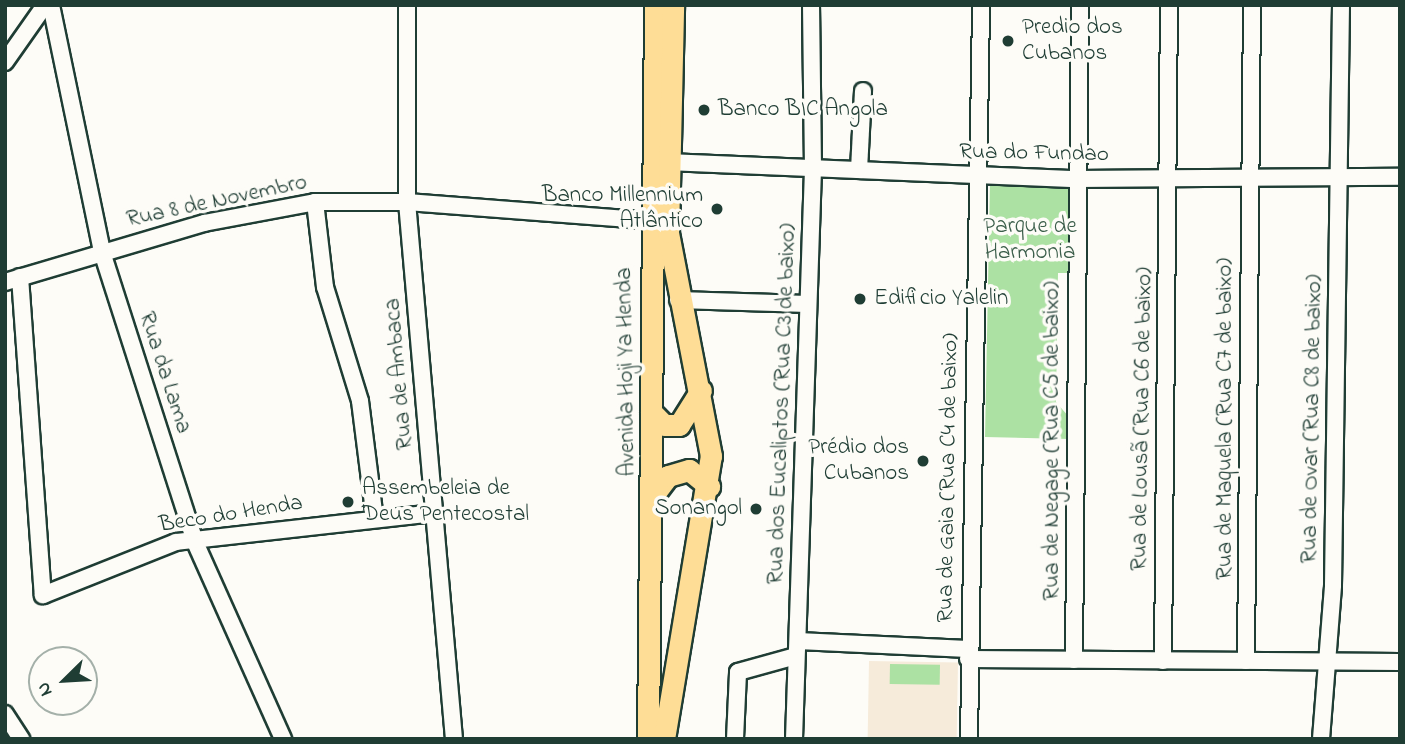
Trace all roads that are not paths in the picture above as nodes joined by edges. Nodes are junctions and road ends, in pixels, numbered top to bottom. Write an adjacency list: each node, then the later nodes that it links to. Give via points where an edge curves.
1 (45, 5): 12 (street)
2 (51, 5): 26 (street, Rua da Lama)
3 (407, 5): 24 (street, Rua de Ambaca)
4 (654, 5): 25 (main road, Avenida Hoji Ya Henda)
5 (673, 5): 14 (main road)
6 (811, 5): 15 (street, Rua dos Eucaliptos (Rua C3 de baixo))
7 (981, 5): 17 (street, Rua de Gaia (Rua C4 de baixo))
8 (1080, 5): 22 (street, Rua de Negage (Rua C5 de baixo))
9 (1169, 5): 21 (street, Rua de Lousã (Rua C6 de baixo))
10 (1252, 5): 18 (street, Rua de Maquela (Rua C7 de baixo))
11 (1341, 5): 19 (street, Rua de Ovar (Rua C8 de baixo))
12 (5, 62)
13 (863, 91): 16 (street)
14 (667, 162): 15 (street, Rua do Fundao); 28 (main road)
15 (813, 168): 16 (street, Rua do Fundao); 29 (street, Rua dos Eucaliptos (Rua C3 de baixo))
16 (859, 170): 17 (street, Rua do Fundao)
17 (978, 176): 22 (street, Rua do Fundao); 38 (street, Rua de Gaia (Rua C4 de baixo))
18 (1250, 177): 19 (street, Rua do Fundao); 21 (street, Rua do Fundao); 42 (street, Rua de Maquela (Rua C7 de baixo))
19 (1339, 177): 20 (street, Rua do Fundao); 41 (street, Rua de Ovar (Rua C8 de baixo))
20 (1400, 177)
21 (1168, 178): 22 (street, Rua do Fundao); 40 (street, Rua de Lousã (Rua C6 de baixo))
22 (1077, 180): 39 (street, Rua de Negage (Rua C5 de baixo))
23 (315, 202): 24 (street, Rua 8 de Novembro); 26 (street, Rua 8 de Novembro); 35 (street, via 325,287 360,401)
24 (407, 202): 25 (street, Rua 8 de Novembro); 34 (street, Rua de Ambaca)
25 (652, 221): 31 (main road, Avenida Hoji Ya Henda)
26 (102, 252): 27 (street, Rua 8 de Novembro); 36 (street, Rua da Lama)
27 (13, 279): 36 (street, Beco do Henda, via 43,595 169,544)
28 (678, 300): 29 (street); 30 (main road)
29 (808, 304): 37 (street, Rua dos Eucaliptos (Rua C3 de baixo))
30 (701, 390): 31 (main road, via 680,425 664,425); 32 (main road, via 710,434)
31 (651, 412): 33 (main road, Avenida Hoji Ya Henda)
32 (709, 486): 33 (main road, via 689,470 668,476); 49 (main road, via 673,659)
33 (655, 493): 48 (main road, Avenida Hoji Ya Henda)
34 (435, 513): 35 (street, Beco do Henda); 47 (street, Rua de Ambaca)
35 (375, 519): 36 (street, Beco do Henda)
36 (195, 542): 46 (street, Rua da Lama)
37 (797, 649): 38 (street); 50 (street, via 738,672); 51 (street, Rua dos Eucaliptos (Rua C3 de baixo))
38 (968, 654): 39 (street); 52 (street, Rua de Gaia (Rua C4 de baixo))
39 (1074, 660): 40 (street)
40 (1163, 661): 42 (street)
41 (1328, 661): 42 (street); 43 (street); 53 (street, Rua de Ovar (Rua C8 de baixo))
42 (1246, 662)
43 (1400, 662)
44 (5, 714): 45 (street)
45 (20, 739)
46 (282, 739)
47 (454, 739)
48 (648, 739)
49 (664, 739)
50 (735, 739)
51 (794, 739)
52 (969, 739)
53 (1321, 739)

